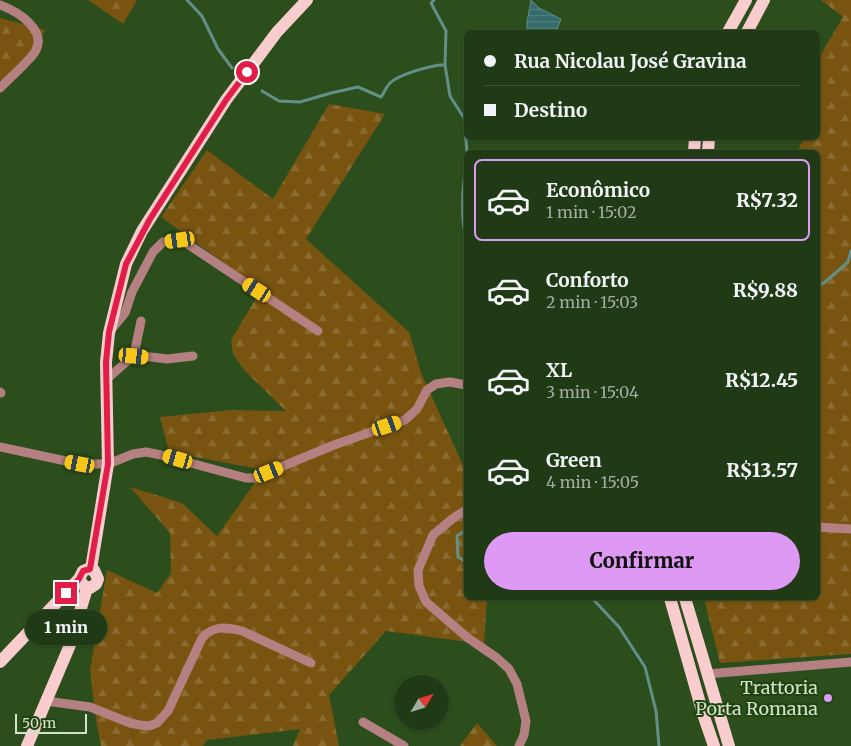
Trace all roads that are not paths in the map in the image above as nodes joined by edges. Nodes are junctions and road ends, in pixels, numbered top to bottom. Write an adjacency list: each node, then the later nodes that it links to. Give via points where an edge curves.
1 (308, 0): 10 (main road, via 277,32 226,100 142,232 126,264)
2 (746, 0): 5 (main road)
3 (764, 0): 6 (main road)
4 (0, 5): 7 (street, via 32,24 38,40 36,51)
5 (729, 30)
6 (748, 30)
7 (0, 88)
8 (141, 320): 11 (street)
9 (318, 331): 10 (street, via 180,240 163,242 153,252 125,313)
10 (109, 332): 13 (main road)
11 (134, 356): 12 (street, via 167,359); 13 (street)
12 (193, 356)
13 (107, 379): 16 (main road)
14 (464, 385): 16 (street, via 436,384 427,390 417,409 405,420 254,478 146,452)
15 (0, 446): 16 (street, via 80,464)
16 (108, 464): 20 (main road, via 90,569 83,571)
17 (464, 511): 32 (street, via 433,535 418,570 419,586 426,602 509,669 517,684 526,721)
18 (820, 527): 19 (street)
19 (851, 529)
20 (83, 583): 24 (main road); 28 (main road, via 70,645)
21 (671, 600): 23 (main road)
22 (686, 600): 27 (main road)
23 (684, 649): 27 (main road, via 699,672); 33 (main road)
24 (0, 662)
25 (851, 662): 27 (street)
26 (311, 663): 28 (street, via 242,631 218,628 208,631 202,638 168,711 157,723 140,726 90,706)
27 (706, 674): 34 (main road)
28 (46, 701): 30 (main road)
29 (363, 722): 31 (street)
30 (28, 746)
31 (404, 746)
32 (518, 746)
33 (714, 746)
34 (729, 746)

